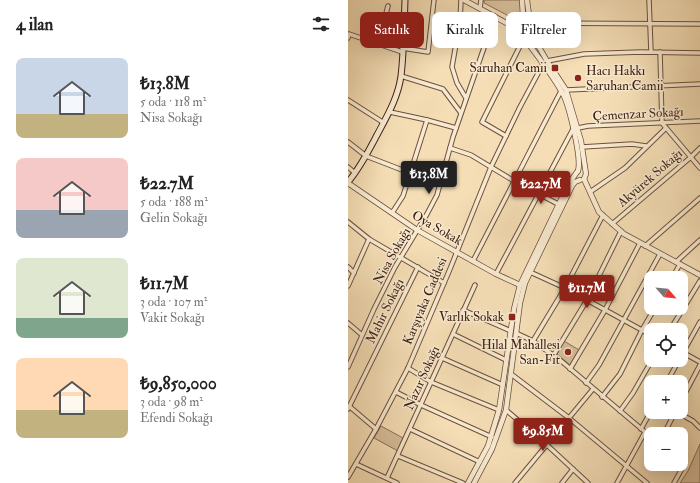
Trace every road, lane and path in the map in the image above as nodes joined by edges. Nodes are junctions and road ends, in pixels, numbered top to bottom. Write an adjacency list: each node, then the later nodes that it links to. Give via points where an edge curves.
1 (405, 0): 25 (main road)
2 (434, 0): 25 (street, via 428,52)
3 (461, 0): 34 (street, via 452,67 456,83)
4 (464, 0): 10 (street)
5 (481, 0): 10 (street)
6 (522, 0): 13 (street)
7 (527, 0): 14 (street)
8 (649, 0): 17 (street)
9 (388, 6): 11 (street)
10 (480, 8): 12 (street)
11 (386, 12)
12 (488, 12)
13 (522, 12)
14 (529, 12)
15 (581, 23): 17 (street)
16 (700, 24): 17 (street)
17 (650, 25): 26 (street)
18 (348, 35): 19 (street)
19 (360, 38)
20 (395, 48): 25 (street)
21 (484, 48): 34 (street, Nisa Sokağı)
22 (520, 48): 45 (street, via 482,122)
23 (533, 48): 29 (street)
24 (538, 48): 29 (street)
25 (402, 50): 30 (main road)
26 (651, 52): 27 (street); 29 (street, via 584,54)
27 (660, 52): 28 (street); 32 (street)
28 (700, 52)
29 (545, 62): 33 (street); 45 (street, Karşıyaka Caddesi)
30 (401, 76): 36 (main road); 37 (street, via 443,89)
31 (700, 84): 32 (street)
32 (661, 86): 33 (street); 41 (street)
33 (564, 91): 44 (street); 61 (street)
34 (466, 98): 37 (street, Nisa Sokağı)
35 (348, 100): 40 (street)
36 (390, 112): 38 (street); 40 (main road)
37 (461, 113): 42 (street, Nisa Sokağı)
38 (427, 120): 42 (street); 57 (street)
39 (700, 121): 41 (street, Çemenzar Sokağı)
40 (384, 123): 51 (main road)
41 (662, 123): 43 (street); 44 (street, Çemenzar Sokağı, via 588,126)
42 (456, 128): 49 (street, Nisa Sokağı)
43 (666, 128): 47 (street); 52 (street)
44 (575, 129): 48 (street); 56 (street, via 579,164); 64 (street)
45 (506, 136): 53 (street, Karşıyaka Caddesi)
46 (348, 142): 51 (street)
47 (646, 146): 48 (street, via 632,144); 63 (street, via 625,168)
48 (582, 147): 58 (street)
49 (450, 148): 53 (street, via 471,155); 71 (street, Nisa Sokağı, via 437,195)
50 (700, 148): 52 (street, Akyürek Sokağı)
51 (366, 156): 57 (street); 59 (main road)
52 (691, 157): 55 (street); 70 (street, Akyürek Sokağı)
53 (491, 166): 61 (street); 77 (street, Karşıyaka Caddesi)
54 (348, 167): 59 (street)
55 (700, 168)
56 (577, 172): 58 (street, via 582,170); 60 (street, via 577,177); 66 (street)
57 (410, 173): 67 (street, via 403,196)
58 (586, 173): 60 (street, via 586,177)
59 (355, 174): 62 (main road)
60 (582, 179): 63 (street); 85 (street, via 574,182)
61 (514, 181): 64 (street); 80 (street)
62 (348, 182): 67 (street, Oya Sokak)
63 (590, 192): 68 (street)
64 (538, 194): 66 (street); 87 (street)
65 (700, 198): 76 (street)
66 (558, 204): 92 (street)
67 (392, 213): 71 (street, Oya Sokak)
68 (602, 215): 70 (street); 94 (street)
69 (348, 222): 73 (street)
70 (612, 224): 72 (street)
71 (417, 230): 77 (street, Oya Sokak); 79 (street, Nisa Sokağı)
72 (621, 231): 75 (street); 95 (street)
73 (369, 239): 79 (street); 86 (street)
74 (700, 240): 81 (street)
75 (640, 243): 76 (street); 97 (street)
76 (645, 246): 78 (street)
77 (457, 252): 80 (street, Oya Sokak); 90 (street, Karşıyaka Caddesi)
78 (660, 254): 81 (street); 99 (street)
79 (401, 257): 83 (street); 107 (street, Nisa Sokağı)
80 (473, 261): 87 (street, Oya Sokak)
81 (678, 263): 84 (street); 88 (street)
82 (348, 267): 86 (street)
83 (418, 267): 90 (street); 129 (street, Mahir Sokağı)
84 (675, 271)
85 (530, 272): 94 (street); 105 (street, via 521,298)
86 (354, 273): 93 (street)
87 (496, 274): 92 (street, Oya Sokak)
88 (700, 275)
89 (700, 281): 102 (street)
90 (444, 283): 118 (street, Karşıyaka Caddesi)
91 (475, 284): 96 (street, Nazır Sokağı)
92 (520, 285): 104 (street)
93 (348, 286)
94 (565, 288): 95 (street); 108 (street)
95 (587, 300): 97 (street); 110 (street)
96 (463, 310): 104 (street); 106 (street, Nazır Sokağı)
97 (605, 310): 99 (street); 119 (street)
98 (651, 315): 103 (street)
99 (625, 320): 103 (street); 122 (street)
100 (700, 322): 109 (street)
101 (348, 323): 107 (street)
102 (674, 323)
103 (642, 330): 127 (street, via 620,374)
104 (511, 331): 105 (street); 113 (street)
105 (516, 333): 108 (street); 115 (street)
106 (453, 334): 112 (street, Nazır Sokağı); 113 (street)
107 (362, 335): 116 (street, Nisa Sokağı)
108 (533, 341): 110 (street)
109 (688, 343)
110 (553, 356): 119 (street)
111 (688, 356): 114 (street)
112 (442, 358): 121 (street, Nazır Sokağı); 123 (street)
113 (506, 360): 115 (street); 123 (street)
114 (700, 363): 124 (street)
115 (512, 364): 120 (street)
116 (348, 367)
117 (648, 367): 132 (street)
118 (408, 368): 121 (street); 126 (street, Karşıyaka Caddesi)
119 (570, 369): 122 (street)
120 (511, 374): 131 (street); 133 (street)
121 (432, 382): 128 (street, Nazır Sokağı); 130 (street)
122 (586, 383): 125 (street)
123 (503, 385): 130 (street)
124 (688, 387)
125 (593, 389): 127 (street); 133 (street)
126 (396, 392): 128 (street); 137 (street, Karşıyaka Caddesi)
127 (602, 397): 132 (street)
128 (421, 405): 138 (street, Nazır Sokağı); 142 (street)
129 (349, 407): 137 (street)
130 (499, 410): 131 (street); 142 (street)
131 (506, 410): 143 (street); 155 (street, via 492,450)
132 (620, 411): 139 (street)
133 (569, 418): 143 (street); 147 (street)
134 (688, 418): 136 (street)
135 (646, 419): 139 (street)
136 (700, 428)
137 (376, 429): 146 (street, Karşıyaka Caddesi)
138 (410, 429): 144 (street, Nazır Sokağı); 145 (street)
139 (641, 429): 140 (street)
140 (644, 431)
141 (644, 434): 147 (street)
142 (492, 437): 145 (street)
143 (547, 445): 148 (street); 156 (street)
144 (398, 456): 151 (street, Nazır Sokağı); 153 (street)
145 (480, 462): 154 (street)
146 (356, 464): 150 (street, Karşıyaka Caddesi); 151 (street)
147 (627, 466): 159 (street); 160 (street)
148 (573, 469): 157 (street); 158 (street)
149 (679, 471): 161 (street)
150 (348, 477)
151 (387, 478): 152 (street)
152 (397, 483)
153 (463, 483)
154 (468, 483)
155 (474, 483)
156 (515, 483)
157 (562, 483)
158 (588, 483)
159 (617, 483)
160 (647, 483)
161 (674, 483)

